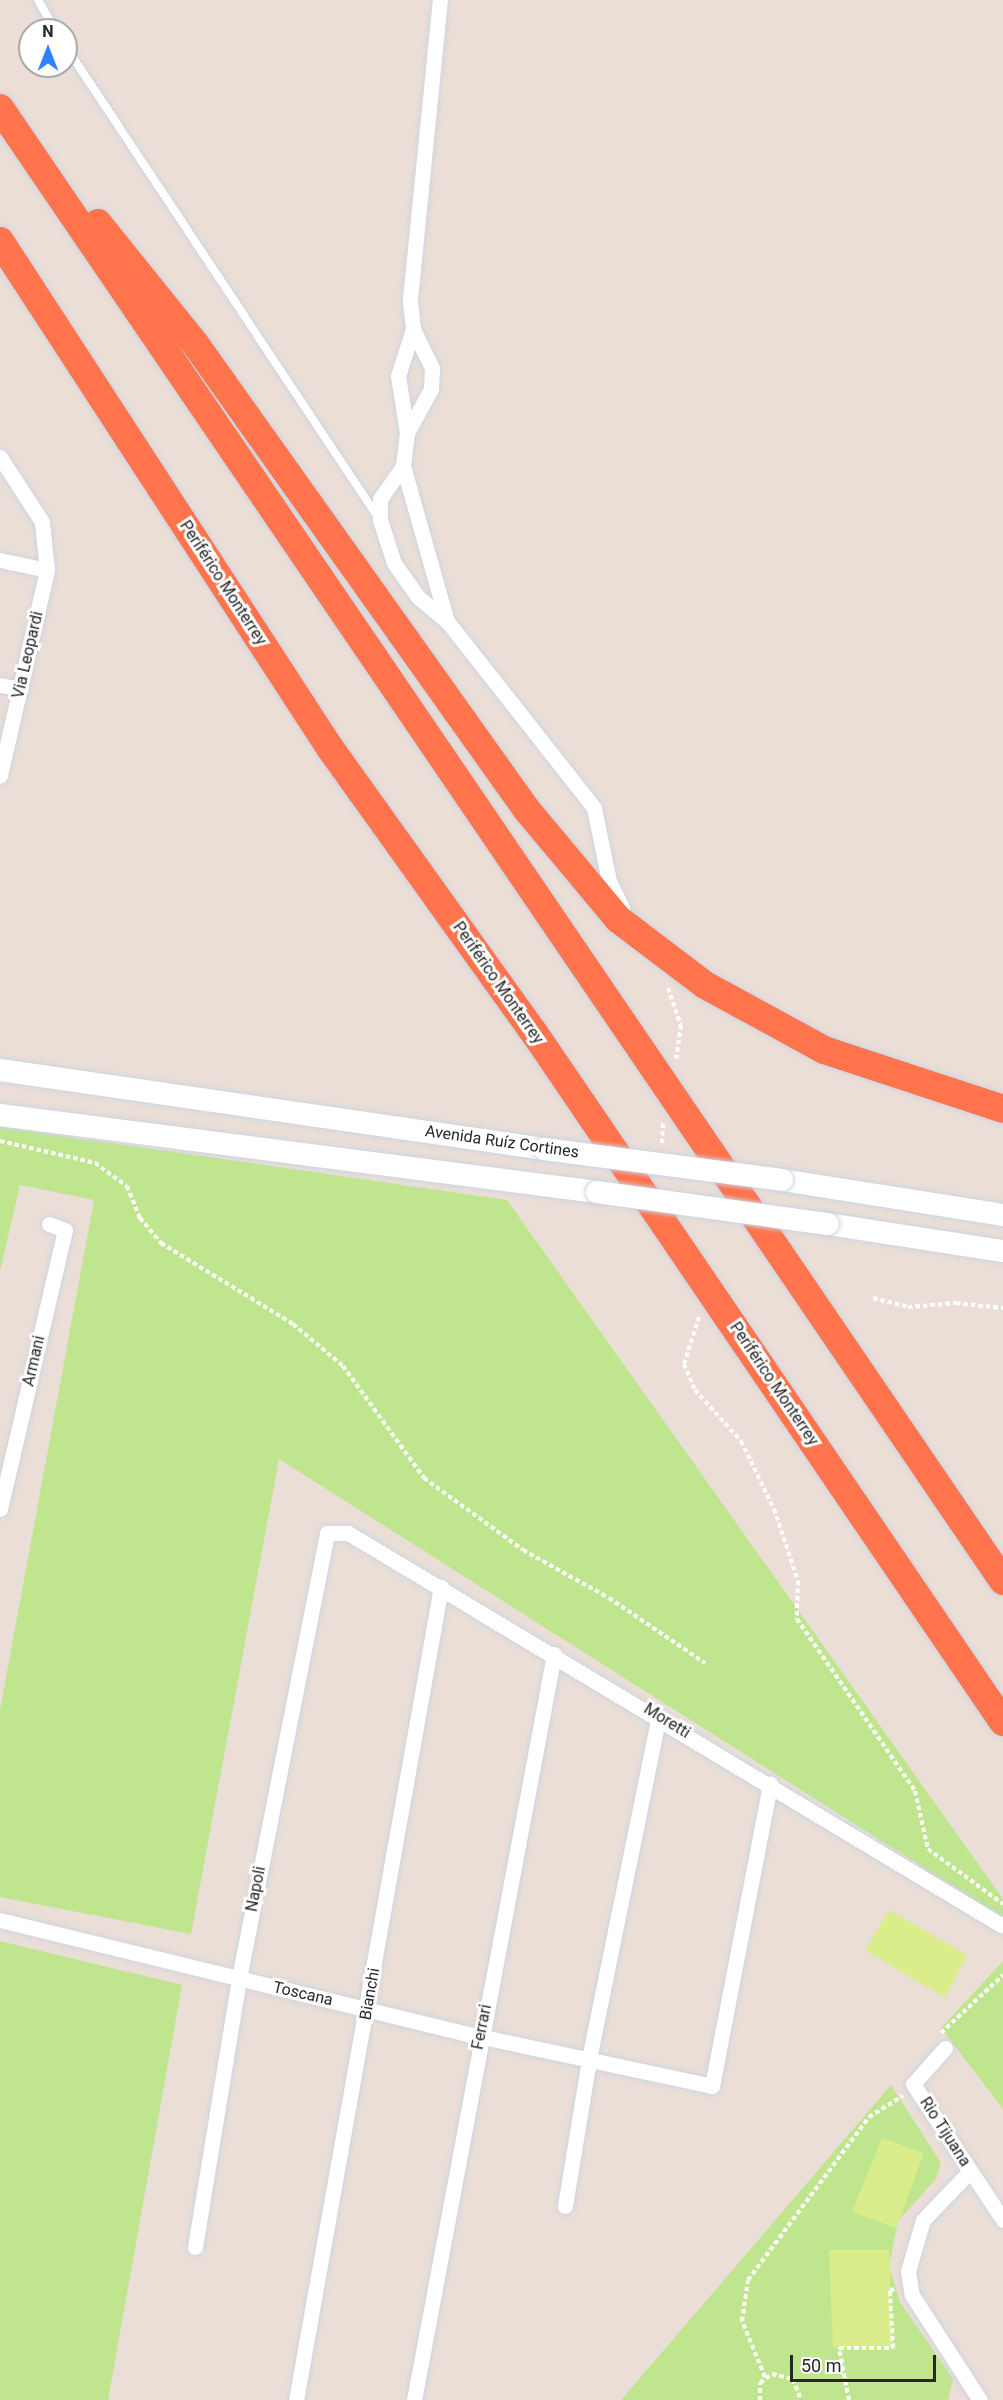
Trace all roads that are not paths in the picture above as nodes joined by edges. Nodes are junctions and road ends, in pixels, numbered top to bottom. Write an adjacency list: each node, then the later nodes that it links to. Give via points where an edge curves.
1 (38, 0): 3 (lane)
2 (440, 0): 8 (street, via 410,299)
3 (48, 18)
4 (78, 65): 12 (lane)
5 (0, 103): 21 (highway, via 196,345 527,810 618,920 705,985 824,1050)
6 (0, 108): 28 (highway)
7 (0, 240): 32 (highway, Periférico Monterrey, via 330,748 535,1034)
8 (413, 329): 9 (street, via 398,376); 9 (street, via 432,368 424,408)
9 (407, 433): 11 (street)
10 (0, 457): 14 (street, Via Leopardi, via 42,522)
11 (403, 466): 12 (street, via 380,499); 15 (street)
12 (380, 520): 15 (street, via 394,563 418,597)
13 (0, 560): 14 (street)
14 (47, 570): 17 (street, Via Leopardi)
15 (447, 621): 20 (street, via 594,808 617,904 734,995 880,1068)
16 (0, 685): 17 (street)
17 (21, 689): 18 (street, Via Leopardi)
18 (0, 776)
19 (0, 1070): 23 (main road, Avenida Ruíz Cortines, bridge, via 782,1180)
20 (1003, 1100)
21 (1003, 1109)
22 (0, 1115): 25 (main road, bridge, via 597,1192)
23 (1003, 1215)
24 (49, 1224): 26 (street, Armani, via 65,1230)
25 (1003, 1251)
26 (0, 1509)
27 (327, 1533): 29 (street, Moretti, via 348,1533); 36 (street, Napoli)
28 (1003, 1581)
29 (441, 1587): 30 (street, Moretti); 37 (street, Bianchi)
30 (554, 1654): 31 (street, Moretti); 38 (street, Ferrari)
31 (659, 1716): 33 (street, Moretti); 40 (street)
32 (1003, 1722)
33 (770, 1784): 35 (street, Moretti); 40 (street, Toscana, via 712,2086)
34 (0, 1920): 36 (street, Toscana)
35 (1001, 1925)
36 (239, 1978): 37 (street, Toscana); 44 (street, Napoli)
37 (367, 2009): 38 (street, Toscana); 46 (street, Bianchi)
38 (480, 2036): 40 (street, Toscana); 47 (street, Ferrari)
39 (945, 2048): 41 (street, Rio Tijuana, via 913,2084)
40 (589, 2059): 42 (street)
41 (970, 2171): 43 (street, Rio Tijuana); 45 (street, via 923,2220 908,2271 912,2295)
42 (565, 2206)
43 (1003, 2220)
44 (195, 2247)
45 (975, 2398)
46 (296, 2400)
47 (414, 2400)

